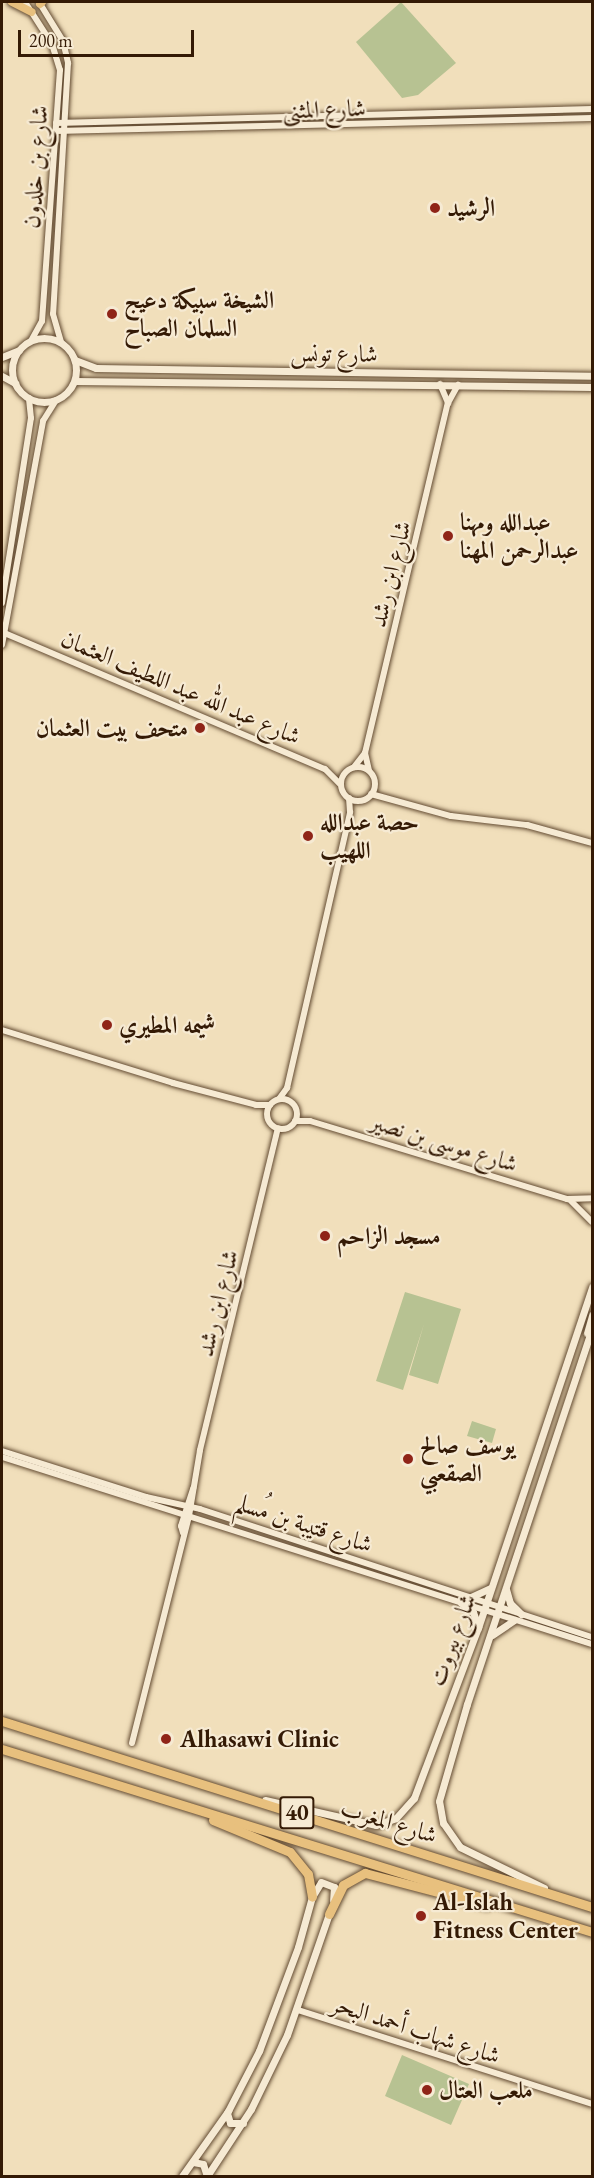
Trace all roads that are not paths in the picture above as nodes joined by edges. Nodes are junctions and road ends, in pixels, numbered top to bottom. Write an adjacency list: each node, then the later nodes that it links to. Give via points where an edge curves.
1 (12, 2): 4 (main road)
2 (26, 2): 4 (street, شارع بن خلدون)
3 (40, 2): 8 (street, شارع بن خلدون, via 66,52)
4 (32, 12): 7 (street, شارع بن خلدون, via 59,63)
5 (592, 109): 8 (street, شارع المثنى)
6 (592, 118): 10 (street, شارع المثنى)
7 (56, 123): 8 (street, شارع المثنى); 9 (street, شارع بن خلدون)
8 (64, 123): 10 (street, شارع بن خلدون)
9 (56, 131): 10 (street, شارع المثنى); 11 (street, شارع بن خلدون, via 42,321)
10 (64, 131): 12 (street, شارع بن خلدون, via 53,314)
11 (31, 341): 12 (main road, via 50,338); 13 (main road)
12 (62, 342): 15 (main road)
13 (19, 350): 14 (main road); 21 (main road, via 12,366)
14 (2, 357)
15 (75, 360): 16 (main road, شارع تونس, via 96,368); 19 (main road)
16 (137, 368): 18 (main road, شارع تونس); 20 (main road, via 128,372)
17 (2, 376): 21 (main road)
18 (592, 376)
19 (75, 381): 20 (main road, شارع تونس); 26 (main road)
20 (133, 382): 22 (main road, شارع تونس)
21 (15, 384): 25 (main road)
22 (440, 384): 23 (main road, شارع تونس); 27 (street)
23 (458, 385): 24 (main road, شارع تونس); 27 (street, شارع ابن رشد)
24 (592, 387)
25 (29, 398): 26 (main road); 28 (street, via 31,418)
26 (56, 400): 29 (street, via 43,420)
27 (448, 403): 31 (street, شارع ابن رشد)
28 (2, 603)
29 (3, 632): 30 (street); 34 (street, شارع عبد الله عبد اللطيف العثمان, via 325,769)
30 (2, 645)
31 (365, 753): 32 (street, شارع ابن رشد); 33 (street, شارع ابن رشد)
32 (354, 767): 33 (street); 34 (street, via 343,775)
33 (369, 770): 35 (street, via 374,779)
34 (340, 784): 36 (street)
35 (371, 794): 37 (street); 39 (street, via 451,816 527,825)
36 (349, 798): 37 (street); 38 (street)
37 (357, 801): 38 (street)
38 (350, 812): 41 (street)
39 (592, 843)
40 (2, 1030): 44 (street)
41 (287, 1088): 42 (street); 43 (street)
42 (279, 1099): 43 (street); 45 (street)
43 (291, 1101): 46 (street)
44 (256, 1105): 45 (street); 47 (street)
45 (270, 1105): 47 (street)
46 (297, 1110): 48 (street); 49 (street, شارع موسى بن نصير)
47 (267, 1114): 50 (street)
48 (295, 1121): 49 (street, شارع موسى بن نصير); 50 (street)
49 (310, 1121): 52 (street, شارع موسى بن نصير)
50 (278, 1128): 63 (street, شارع ابن رشد)
51 (592, 1198): 52 (street, شارع موسى بن نصير)
52 (567, 1199): 53 (street, شارع موسى بن نصير)
53 (592, 1222)
54 (592, 1287): 55 (main road, شارع بيروت)
55 (591, 1298): 59 (main road, شارع بيروت)
56 (592, 1315): 58 (main road)
57 (592, 1329): 58 (main road, شارع بيروت)
58 (585, 1351): 60 (main road, شارع بيروت)
59 (551, 1413): 60 (main road); 65 (main road, شارع بيروت)
60 (563, 1417): 66 (main road, شارع بيروت)
61 (2, 1451): 63 (street, شارع قتيبة بن مُسلم)
62 (2, 1457): 64 (street, شارع قتيبة بن مُسلم)
63 (188, 1506): 64 (street, شارع ابن رشد); 67 (street, شارع قتيبة بن مُسلم)
64 (187, 1515): 69 (street, شارع قتيبة بن مُسلم); 80 (street, شارع ابن رشد)
65 (493, 1583): 67 (main road, via 482,1594); 68 (main road, شارع بيروت)
66 (505, 1588): 70 (main road, شارع بيروت); 72 (main road, via 510,1603)
67 (471, 1597): 68 (street, شارع قتيبة بن مُسلم)
68 (486, 1602): 70 (street, شارع قتيبة بن مُسلم); 71 (main road, شارع بيروت)
69 (460, 1603): 71 (street, شارع قتيبة بن مُسلم); 75 (main road, via 473,1612)
70 (499, 1606): 72 (street, شارع قتيبة بن مُسلم); 73 (main road, شارع بيروت)
71 (484, 1610): 73 (street, شارع قتيبة بن مُسلم); 75 (main road, شارع بيروت)
72 (521, 1614): 76 (street, شارع قتيبة بن مُسلم)
73 (496, 1615): 74 (street, شارع قتيبة بن مُسلم); 77 (main road, شارع بيروت)
74 (514, 1620): 77 (main road, via 500,1626); 78 (street, شارع قتيبة بن مُسلم)
75 (478, 1628): 82 (main road, شارع بيروت, via 420,1788 408,1807 391,1821 362,1824)
76 (592, 1638)
77 (489, 1639): 84 (main road, شارع بيروت, via 443,1782 443,1823 453,1840 468,1853)
78 (592, 1644)
79 (2, 1720): 82 (highway, شارع المغرب / 40)
80 (132, 1743)
81 (2, 1749): 83 (highway, شارع المغرب / 40)
82 (211, 1786): 84 (highway, شارع المغرب / 40)
83 (159, 1797): 85 (highway, via 281,1846 302,1863); 88 (highway, شارع المغرب / 40)
84 (560, 1896): 86 (highway, شارع المغرب / 40)
85 (312, 1897): 87 (main road, via 321,1882 331,1883 334,1892); 92 (main road, via 272,2018)
86 (592, 1907)
87 (329, 1914): 88 (highway, via 343,1885 365,1873 537,1919); 90 (main road)
88 (557, 1920): 89 (highway, شارع المغرب / 40)
89 (592, 1932)
90 (298, 2010): 91 (street, شارع شهاب أحمد البحر); 93 (main road)
91 (592, 2104)
92 (228, 2111): 93 (main road, via 230,2123); 94 (main road)
93 (243, 2123): 96 (main road)
94 (193, 2162): 95 (main road); 96 (main road, via 206,2167)
95 (182, 2176)
96 (207, 2176)

